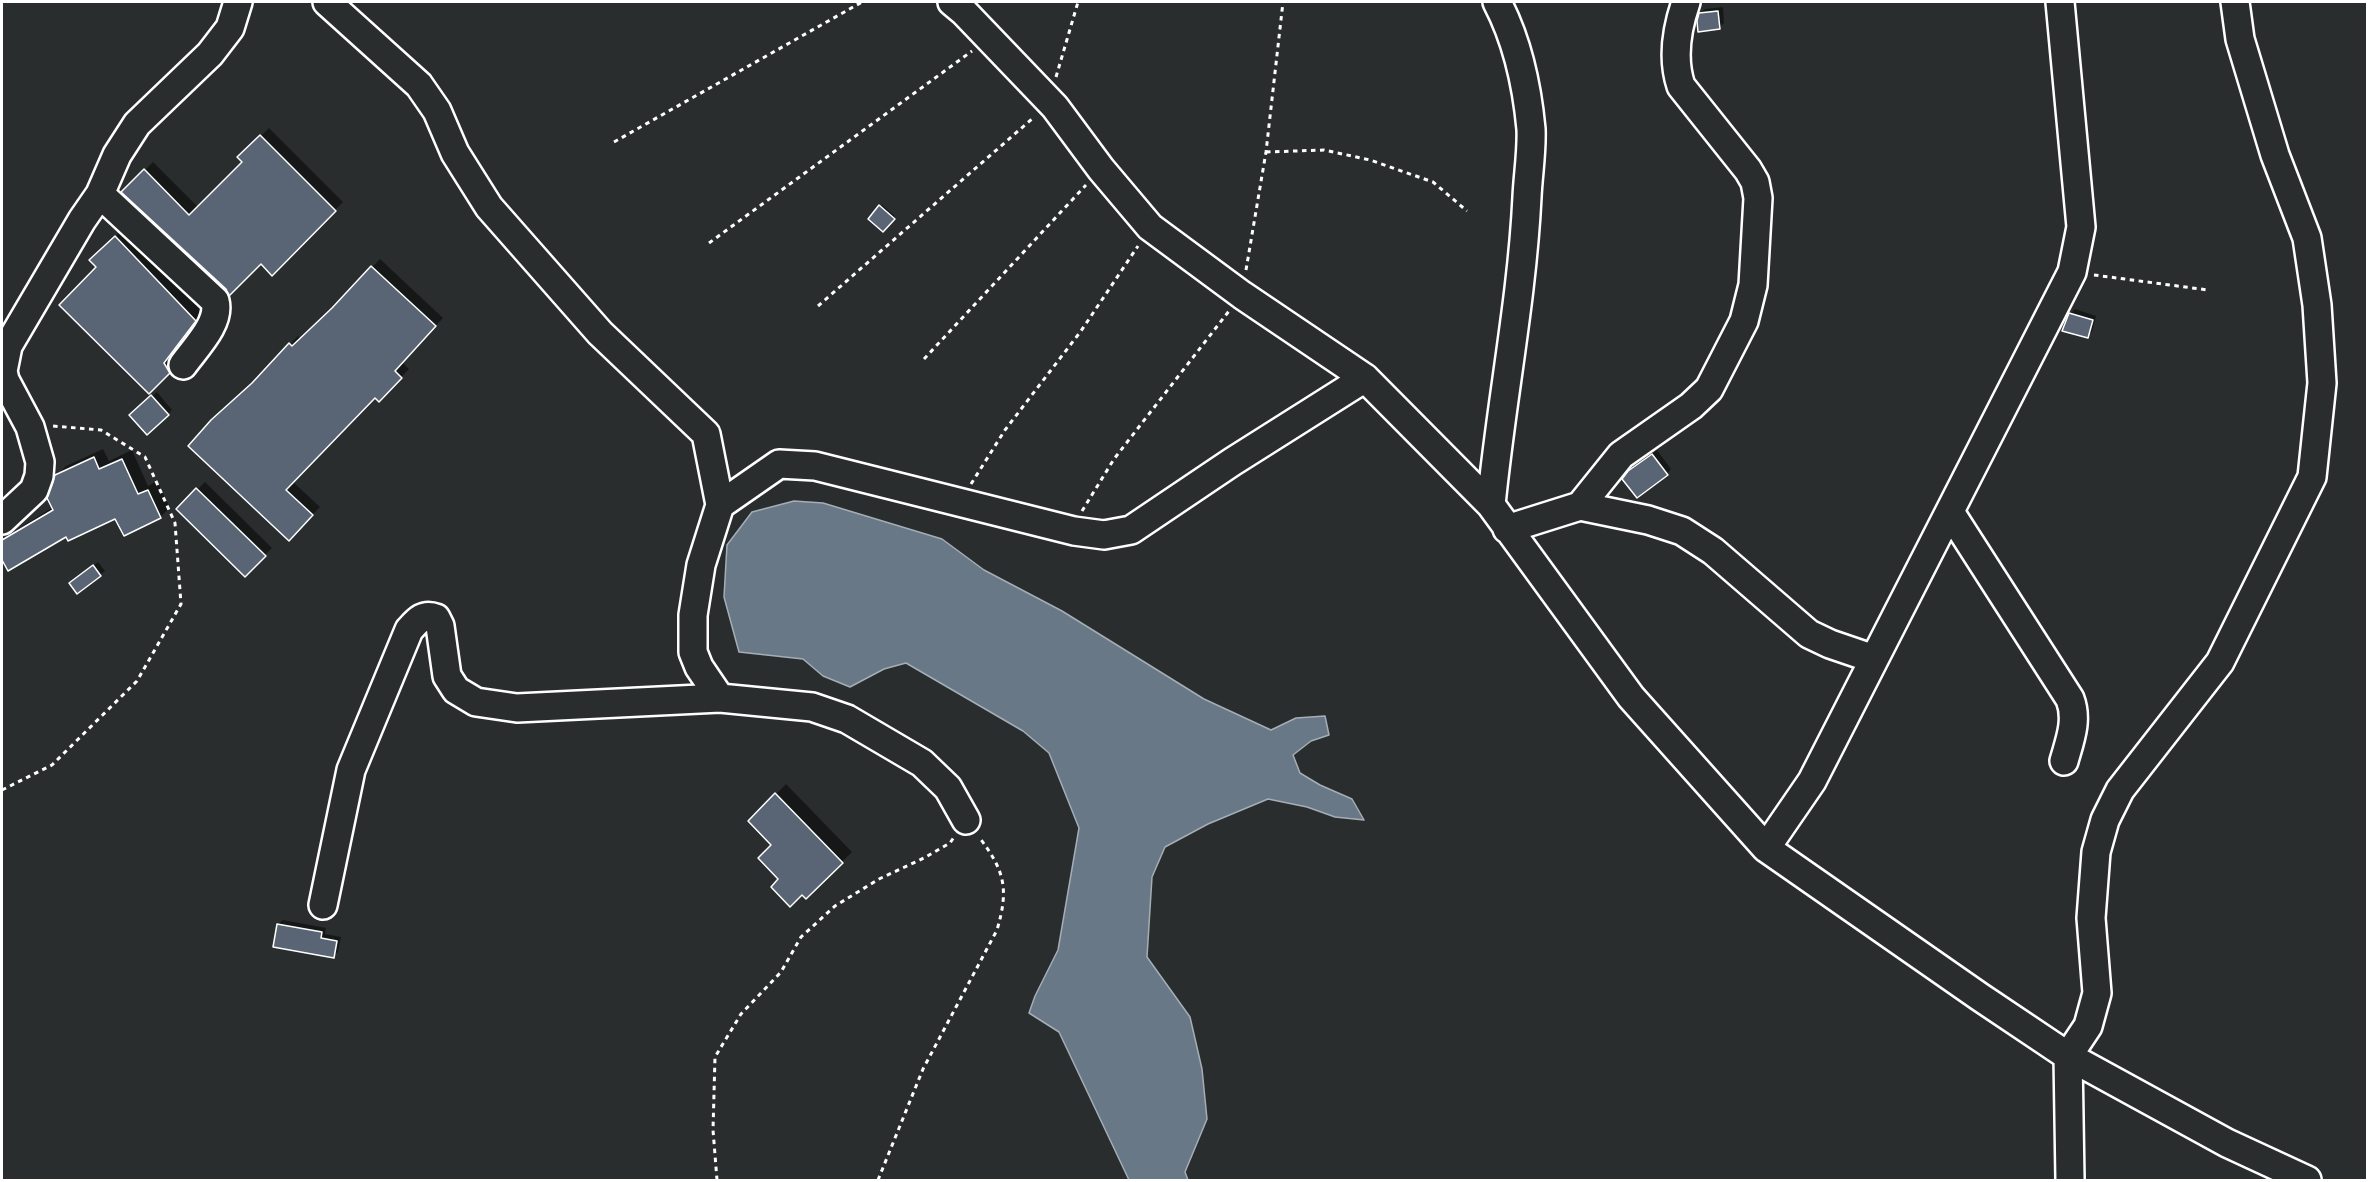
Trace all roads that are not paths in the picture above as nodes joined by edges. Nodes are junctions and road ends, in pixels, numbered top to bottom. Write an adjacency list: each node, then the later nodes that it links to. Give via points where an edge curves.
1 (238, 2): 8 (street, via 230,28 210,54 137,124 117,155)
2 (327, 2): 11 (street, via 419,85 489,207 600,333 706,434)
3 (952, 2): 10 (street, via 1051,103 1150,228)
4 (1497, 2): 12 (street, via 1519,58 1531,130 1525,234)
5 (1686, 2): 13 (street, via 1677,39 1681,86 1755,182 1758,198 1753,285 1744,321 1709,389 1621,455)
6 (2060, 2): 14 (street, via 2081,227 2072,272)
7 (2235, 2): 23 (street, via 2240,39 2275,155 2307,238 2317,305 2322,383 2312,477 2220,662 2120,790 2105,820 2096,852 2091,918 2097,993 2088,1026)
8 (100, 194): 9 (street, via 215,301 214,320); 15 (street, via 8,346 5,380 30,427 40,462 34,490)
9 (183, 365)
10 (1365, 378): 11 (street, via 1131,530 1104,535 1074,531 815,466 779,464); 12 (street)
11 (720, 505): 18 (street, via 701,565 693,615 693,652)
12 (1491, 505): 16 (street)
13 (1580, 506): 16 (street); 17 (street, via 1682,531 1713,551 1809,634)
14 (1950, 512): 17 (street); 19 (street, via 2070,699 2074,723)
15 (2, 520)
16 (1507, 529): 21 (street, via 1631,697)
17 (1874, 659): 21 (street, via 1812,781)
18 (720, 698): 20 (street, via 812,707 847,719 922,763 948,788); 22 (street, via 517,708 476,702 456,690 447,676 436,618 418,619 409,630 351,770)
19 (2064, 761)
20 (966, 819)
21 (1766, 848): 23 (street)
22 (323, 904)
23 (2068, 1056): 24 (street); 25 (street, via 2227,1143)
24 (2070, 1180)
25 (2307, 1180)

